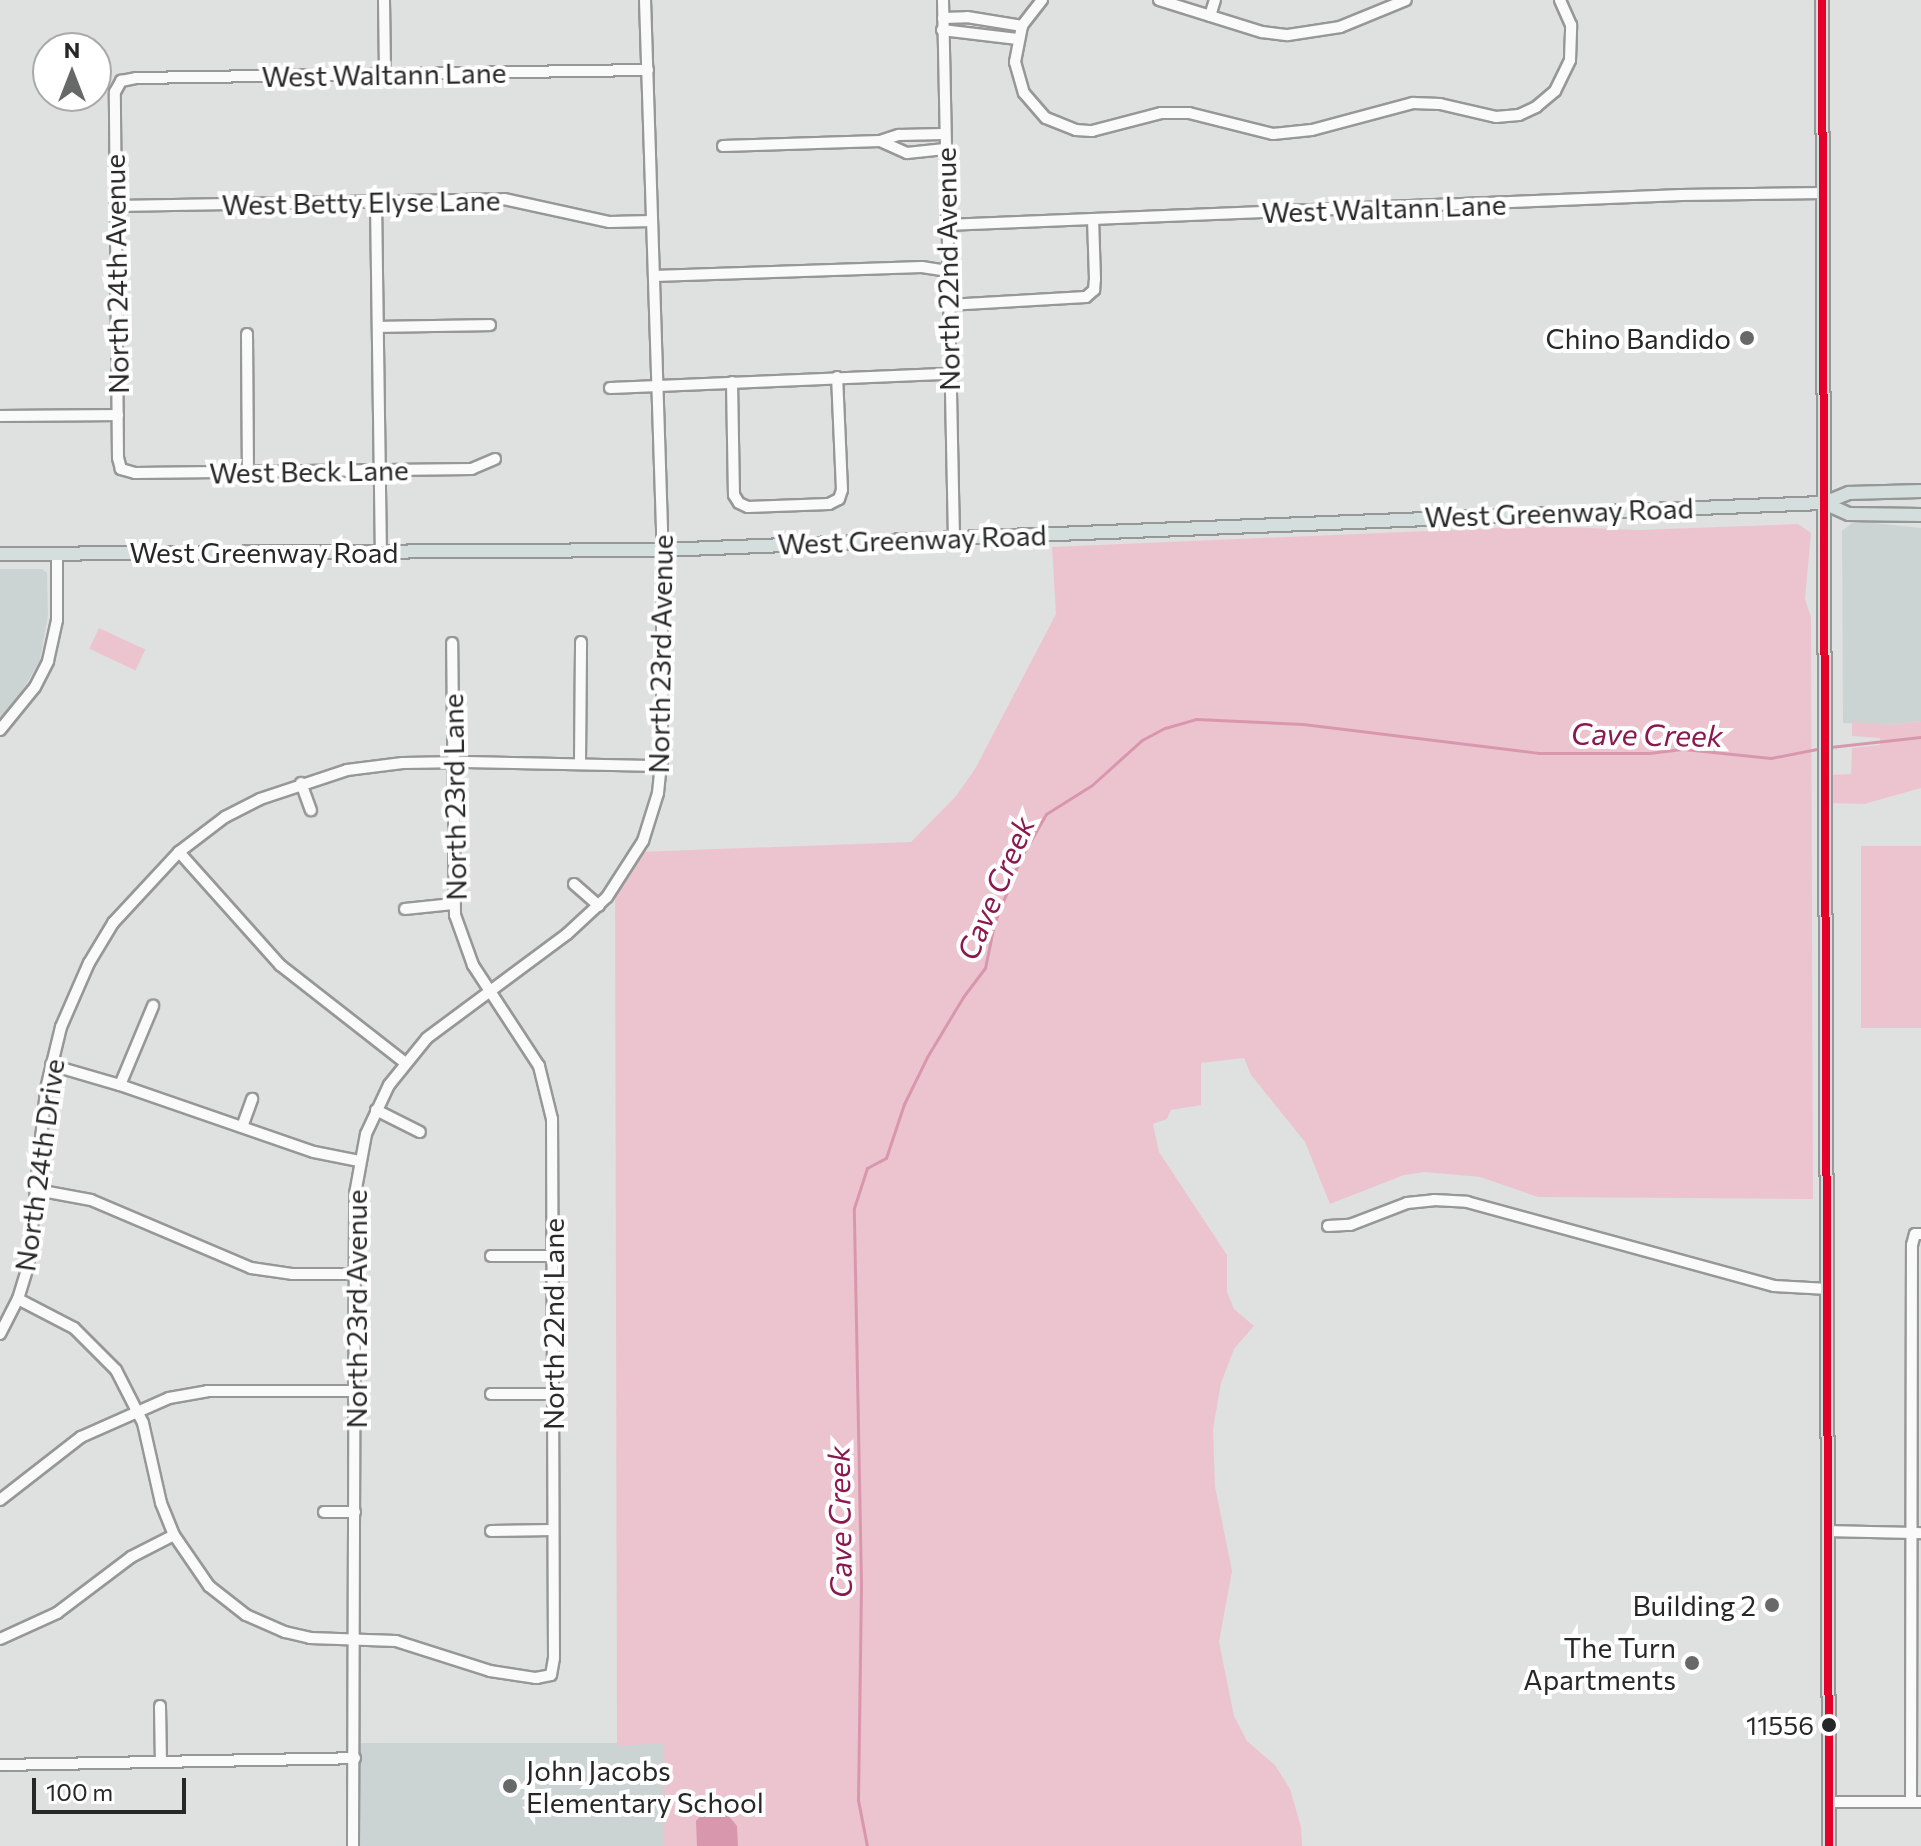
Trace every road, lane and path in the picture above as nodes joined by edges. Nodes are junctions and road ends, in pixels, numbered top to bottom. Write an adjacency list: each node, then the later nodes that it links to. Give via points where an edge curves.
1 (384, 0): 17 (street)
2 (645, 0): 16 (street, North 23rd Avenue)
3 (943, 0): 11 (street, North 22nd Avenue)
4 (1042, 0): 15 (street)
5 (1159, 0): 10 (street)
6 (1215, 0): 10 (street)
7 (1406, 0): 10 (street, via 1340,27 1301,35 1262,32)
8 (1822, 0): 25 (main road)
9 (1563, 1): 15 (street, via 1571,25 1570,60 1555,91 1536,107 1496,117 1413,103 1292,133 1254,131 1175,112 1107,130 1060,125 1046,118 1024,93 1015,62)
10 (1210, 16)
11 (943, 18): 12 (street); 13 (street, North 22nd Avenue)
12 (982, 19): 14 (street); 15 (street)
13 (942, 30): 14 (street); 20 (street, North 22nd Avenue)
14 (980, 32): 15 (street)
15 (1019, 33)
16 (648, 70): 17 (street, West Waltann Lane); 29 (street, North 23rd Avenue)
17 (385, 75): 18 (street, West Waltann Lane)
18 (121, 81): 27 (street, North 24th Avenue, via 115,92)
19 (907, 134): 20 (street); 21 (street); 24 (street)
20 (944, 134): 23 (street, North 22nd Avenue)
21 (880, 141): 22 (street); 24 (street)
22 (723, 146)
23 (945, 149): 24 (street); 30 (street, North 22nd Avenue)
24 (907, 153)
25 (1823, 193): 28 (street, West Waltann Lane); 49 (main road)
26 (376, 201): 27 (street, West Betty Elyse Lane); 29 (street, West Betty Elyse Lane, via 504,199 609,222); 35 (street)
27 (115, 206): 42 (street, North 24th Avenue)
28 (1093, 219): 30 (street, West Waltann Lane); 33 (street, via 1095,279 1094,290 1086,297)
29 (652, 221): 32 (street, North 23rd Avenue)
30 (946, 225): 31 (street, North 22nd Avenue)
31 (947, 271): 32 (street, via 922,267); 33 (street, North 22nd Avenue)
32 (654, 276): 40 (street, North 23rd Avenue)
33 (948, 305): 37 (street, North 22nd Avenue)
34 (490, 325): 35 (street)
35 (378, 327): 46 (street)
36 (247, 334): 47 (street)
37 (949, 374): 38 (street); 51 (street, North 22nd Avenue)
38 (837, 377): 39 (street); 39 (street, via 842,490 829,504 739,503 734,495)
39 (732, 382): 40 (street)
40 (657, 386): 41 (street); 52 (street, North 23rd Avenue)
41 (610, 388)
42 (118, 415): 43 (street); 45 (street, North 24th Avenue)
43 (0, 416)
44 (495, 459): 46 (street, West Beck Lane, via 472,469)
45 (121, 469): 47 (street, West Beck Lane)
46 (379, 470): 47 (street, West Beck Lane); 53 (street)
47 (248, 471)
48 (1921, 491): 49 (main road, West Greenway Road, via 1849,493)
49 (1824, 503): 50 (main road, West Greenway Road, via 1849,514); 51 (main road, West Greenway Road); 85 (main road)
50 (1921, 515)
51 (954, 537): 52 (main road, West Greenway Road)
52 (662, 550): 53 (main road, West Greenway Road); 61 (street, North 23rd Avenue)
53 (381, 551): 54 (main road, West Greenway Road)
54 (57, 553): 55 (main road, West Greenway Road); 58 (street, via 57,620 48,661 35,687)
55 (0, 554)
56 (581, 642): 60 (street)
57 (452, 643): 59 (street, North 23rd Lane)
58 (0, 730)
59 (453, 762): 60 (street, North 24th Drive); 62 (street, North 24th Drive, via 347,770); 66 (street, North 23rd Lane)
60 (580, 762): 61 (street, North 24th Drive)
61 (662, 766): 67 (street, North 23rd Avenue, via 643,841)
62 (301, 783): 63 (street); 64 (street, North 24th Drive, via 225,817)
63 (311, 810)
64 (179, 852): 71 (street, via 280,965); 72 (street, North 24th Drive, via 105,936 72,997)
65 (574, 884): 67 (street)
66 (453, 904): 68 (street); 69 (street, North 23rd Lane, via 464,949)
67 (599, 906): 69 (street, North 23rd Avenue)
68 (405, 909)
69 (490, 990): 71 (street, North 23rd Avenue, via 445,1022); 83 (street, North 22nd Lane, via 534,1055 550,1101)
70 (153, 1006): 73 (street)
71 (404, 1062): 75 (street, North 23rd Avenue)
72 (51, 1065): 73 (street); 79 (street, North 24th Drive)
73 (120, 1085): 76 (street)
74 (252, 1099): 76 (street)
75 (376, 1110): 77 (street); 78 (street, North 23rd Avenue)
76 (242, 1127): 78 (street)
77 (420, 1132)
78 (359, 1161): 84 (street, North 23rd Avenue)
79 (37, 1190): 84 (street, via 91,1200 251,1268); 86 (street, North 24th Drive, via 28,1267)
80 (1328, 1226): 85 (street, via 1350,1225 1407,1203 1467,1202 1774,1286)
81 (1918, 1234): 92 (street, via 1912,1245)
82 (491, 1256): 83 (street)
83 (552, 1256): 90 (street, North 22nd Lane)
84 (355, 1274): 88 (street, North 23rd Avenue)
85 (1828, 1289): 98 (main road)
86 (18, 1299): 87 (street); 91 (street, North 24th Drive, via 57,1317 96,1346)
87 (0, 1334)
88 (355, 1391): 91 (street, via 207,1391); 95 (street, North 23rd Avenue)
89 (491, 1394): 90 (street)
90 (553, 1394): 96 (street, North 22nd Lane)
91 (138, 1410): 93 (street, via 81,1437); 100 (street, North 24th Drive)
92 (1916, 1411): 99 (street)
93 (0, 1500)
94 (324, 1512): 95 (street)
95 (355, 1512): 102 (street, North 23rd Avenue)
96 (553, 1530): 97 (street); 104 (street, North 22nd Lane)
97 (491, 1531)
98 (1830, 1531): 99 (street); 109 (main road)
99 (1916, 1532): 103 (street)
100 (174, 1535): 101 (street, via 131,1557 57,1613); 102 (street, North 24th Drive, via 209,1586 246,1615 310,1638)
101 (0, 1639)
102 (355, 1640): 104 (street, North 24th Drive, via 407,1643 514,1675); 106 (street, North 23rd Avenue)
103 (1916, 1658): 110 (street)
104 (551, 1675)
105 (160, 1706): 107 (street)
106 (355, 1758): 107 (street); 111 (street, North 23rd Avenue)
107 (161, 1762): 108 (street)
108 (0, 1765)
109 (1829, 1802): 110 (street); 112 (main road)
110 (1916, 1802)
111 (353, 1846)
112 (1829, 1846)

